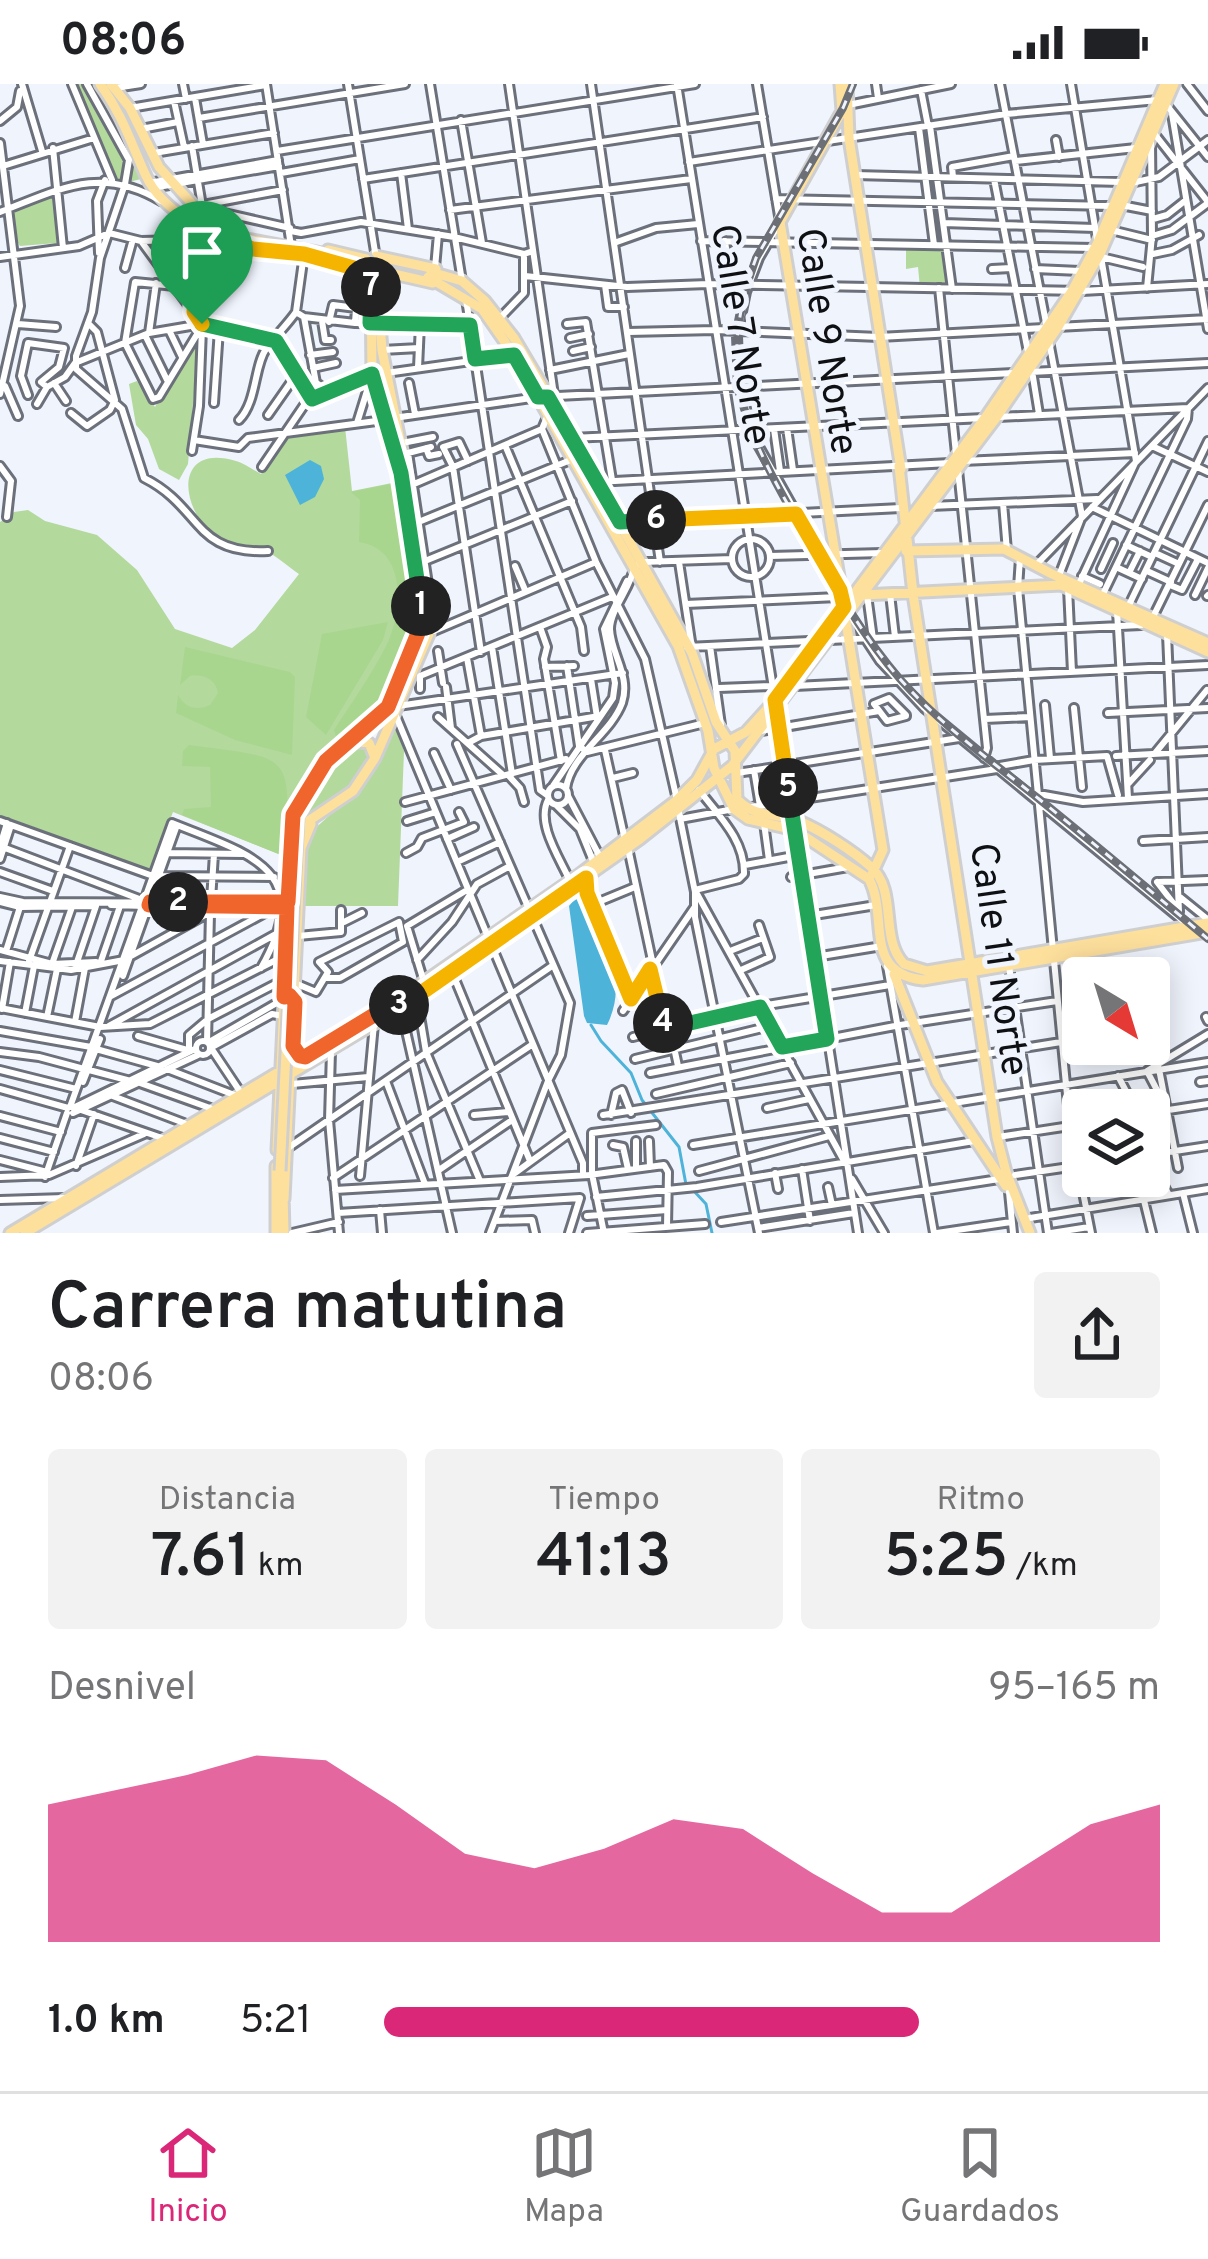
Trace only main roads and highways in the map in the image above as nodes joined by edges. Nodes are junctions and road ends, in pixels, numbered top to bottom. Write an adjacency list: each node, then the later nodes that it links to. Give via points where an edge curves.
1 (100, 84): 9 (main road, via 125,120 141,186 169,207)
2 (843, 84): 5 (main road, Calle 11 Norte)
3 (1170, 84): 6 (main road)
4 (113, 86): 9 (main road, via 170,182)
5 (847, 105): 23 (main road, Calle 11 Norte); 32 (main road, Calle 9 Norte, via 780,222)
6 (1165, 105): 7 (main road); 7 (main road)
7 (1127, 183): 8 (main road)
8 (1117, 206): 10 (main road); 10 (main road)
9 (200, 211): 11 (main road, via 247,239); 11 (main road, via 225,239)
10 (1098, 250): 15 (main road); 15 (main road)
11 (304, 251): 12 (main road); 13 (main road); 17 (main road, via 369,273)
12 (332, 258)
13 (375, 265): 14 (main road); 16 (main road); 17 (main road)
14 (432, 272): 16 (main road); 20 (main road, via 462,281 500,318)
15 (1077, 291): 18 (main road)
16 (465, 296): 20 (main road)
17 (374, 324): 21 (main road); 21 (main road, via 372,374)
18 (1052, 332): 19 (main road); 19 (main road)
19 (1025, 372): 22 (main road)
20 (549, 403): 26 (main road); 26 (main road, via 620,522)
21 (389, 419): 40 (main road, via 420,625 388,707); 43 (main road, via 407,458 432,626)
22 (956, 461): 23 (main road); 23 (main road)
23 (906, 523): 24 (main road, Calle 11 Norte); 25 (main road)
24 (910, 551): 25 (main road); 27 (main road, via 1007,551); 30 (main road, Calle 11 Norte)
25 (888, 552): 31 (main road); 32 (main road)
26 (636, 567): 29 (main road); 34 (main road)
27 (1065, 582): 30 (main road); 33 (main road); 33 (main road, via 1102,591)
28 (629, 586): 29 (main road)
29 (648, 591): 34 (main road)
30 (916, 594): 31 (main road); 59 (main road, Calle 11 Norte)
31 (865, 595): 32 (main road)
32 (843, 602): 38 (main road, via 825,641); 52 (main road, Calle 9 Norte, via 883,850)
33 (1125, 608): 35 (main road)
34 (686, 647): 36 (main road); 37 (main road)
35 (1208, 647)
36 (705, 724): 42 (main road); 46 (main road)
37 (719, 728): 38 (main road); 39 (main road)
38 (753, 730): 39 (main road); 41 (main road)
39 (728, 740): 42 (main road); 44 (main road)
40 (349, 742): 43 (main road, via 366,740); 47 (main road)
41 (745, 744): 44 (main road); 45 (main road)
42 (710, 754): 46 (main road); 46 (main road)
43 (375, 758): 48 (main road, via 357,787)
44 (737, 760): 45 (main road); 46 (main road)
45 (737, 773): 46 (main road); 50 (main road, via 736,796 746,808)
46 (704, 783): 50 (main road, via 764,824); 51 (main road)
47 (308, 789): 49 (main road); 53 (main road, via 293,815)
48 (323, 812): 49 (main road); 53 (main road, via 303,837)
49 (301, 819): 68 (main road, bridge)
50 (794, 824): 52 (main road); 52 (main road)
51 (626, 845): 54 (main road); 54 (main road)
52 (872, 875): 58 (main road); 59 (main road, via 882,886 900,961 919,970)
53 (290, 905): 60 (main road); 60 (main road, via 298,936)
54 (530, 912): 56 (main road)
55 (1199, 927): 57 (main road)
56 (489, 940): 61 (main road); 61 (main road)
57 (1052, 954): 59 (main road); 59 (main road)
58 (890, 965): 59 (main road, via 923,980); 69 (main road, via 949,1103)
59 (971, 967): 69 (main road, Calle 11 Norte, via 997,1137)
60 (290, 990): 62 (main road); 62 (main road, via 283,1016)
61 (399, 1004): 63 (main road); 64 (main road)
62 (289, 1043): 63 (main road); 64 (main road)
63 (305, 1057): 64 (main road)
64 (288, 1074): 65 (main road); 66 (main road); 67 (main road); 70 (main road, via 238,1093)
65 (264, 1089): 66 (main road, via 276,1091); 71 (main road)
66 (279, 1102): 67 (main road)
67 (284, 1116): 68 (main road); 68 (main road)
68 (281, 1199): 72 (main road)
69 (1018, 1208): 73 (main road)
70 (10, 1233)
71 (25, 1233)
72 (284, 1233)
73 (1028, 1233)

